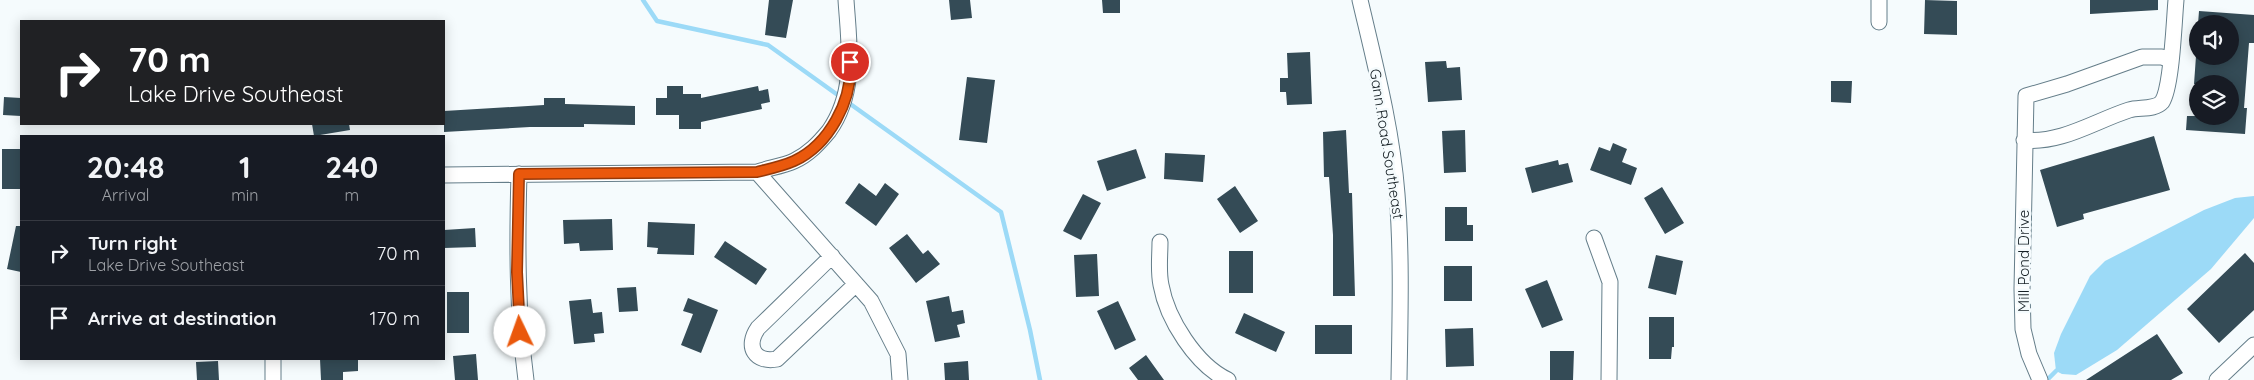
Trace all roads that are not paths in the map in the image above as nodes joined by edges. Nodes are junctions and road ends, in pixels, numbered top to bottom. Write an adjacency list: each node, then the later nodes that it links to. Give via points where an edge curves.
1 (846, 0): 8 (street, via 850,68 842,106 821,141 808,152 794,161)
2 (1360, 0): 21 (street, Gann Road Southeast, via 1397,191 1400,237)
3 (1879, 0): 5 (street)
4 (2176, 0): 6 (street)
5 (1880, 22)
6 (2170, 60): 7 (street, via 2164,96 2156,106 2127,110 2044,140); 7 (street, Mill Pond Drive, via 2142,57 2026,96)
7 (2024, 140): 23 (street, Mill Pond Drive, via 2023,328)
8 (757, 172): 9 (street); 13 (street)
9 (519, 174): 10 (street); 18 (street, via 517,272)
10 (445, 176)
11 (1594, 238): 22 (street, via 1610,282)
12 (1160, 242): 20 (street, via 1161,284 1178,326 1198,357)
13 (832, 256): 14 (street); 14 (street, via 758,328 752,337 757,356 777,359)
14 (856, 284): 19 (street, via 871,301 898,354)
15 (2254, 345): 24 (street)
16 (273, 360): 17 (street)
17 (273, 380)
18 (526, 380)
19 (900, 380)
20 (1228, 380)
21 (1399, 380)
22 (1609, 380)
23 (2040, 380)
24 (2217, 380)

